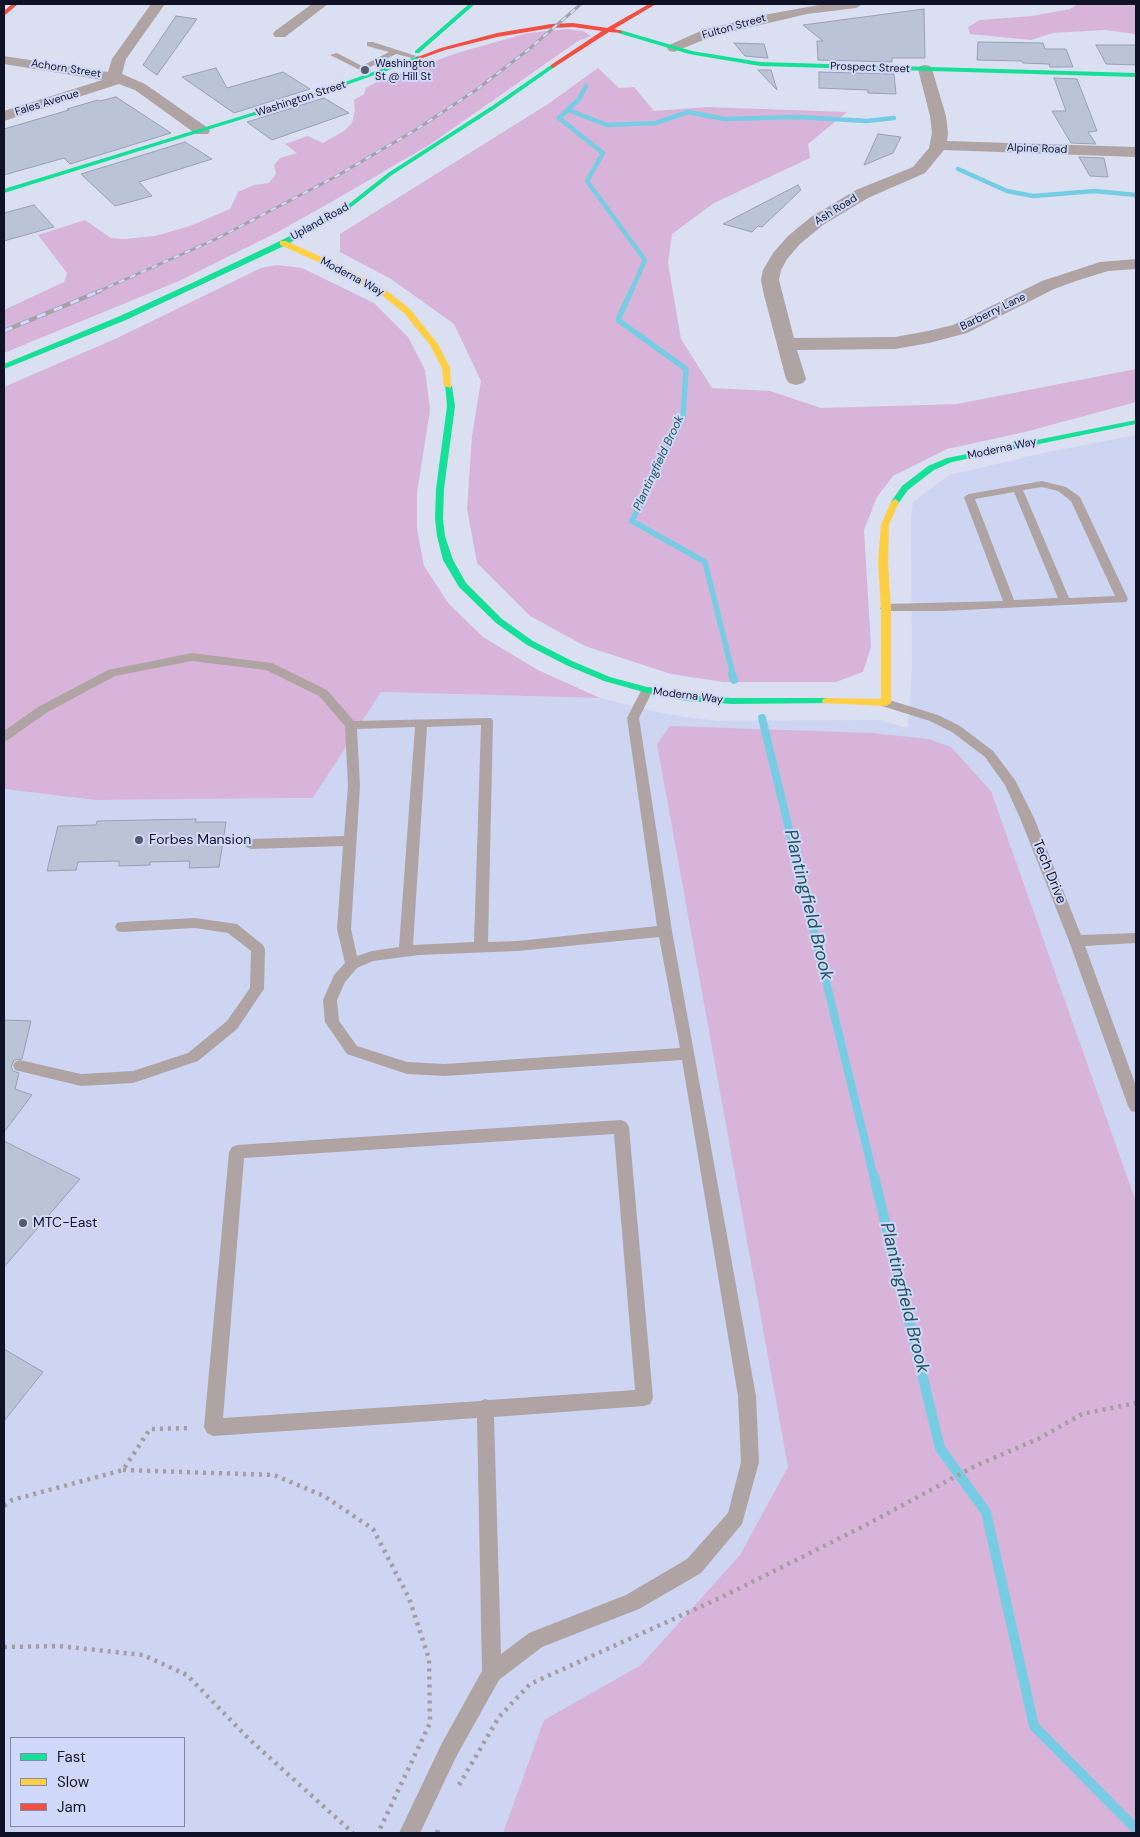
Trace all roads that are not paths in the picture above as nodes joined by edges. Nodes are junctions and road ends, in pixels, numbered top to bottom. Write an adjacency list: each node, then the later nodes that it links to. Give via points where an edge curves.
1 (15, 4): 7 (street)
2 (158, 4): 24 (street, via 119,59 114,75)
3 (321, 4): 13 (street)
4 (474, 4): 8 (street); 10 (street)
5 (653, 4): 12 (street)
6 (856, 4): 16 (street, Fulton Street, via 764,18 708,33)
7 (4, 14)
8 (482, 14)
9 (498, 22): 11 (street)
10 (448, 26): 14 (street); 19 (street)
11 (530, 28): 12 (street, Washington Street, via 565,24); 14 (street, Washington Street)
12 (609, 29): 16 (street, Prospect Street); 30 (street, Upland Road, via 390,174 343,211)
13 (280, 34)
14 (478, 40): 19 (street, Washington Street)
15 (370, 44): 17 (lane)
16 (674, 48): 21 (street, Prospect Street, via 718,59 760,64)
17 (394, 52): 19 (lane); 22 (lane)
18 (334, 55): 22 (lane)
19 (410, 58): 22 (street, Washington Street)
20 (4, 60): 24 (street, Achorn Street, via 89,72)
21 (925, 69): 23 (street, Prospect Street); 27 (street, via 938,116 940,133)
22 (360, 74): 26 (street, Washington Street)
23 (1136, 75)
24 (119, 80): 25 (street, Fales Avenue); 26 (street, Achorn Street, via 140,87)
25 (4, 116)
26 (202, 131): 29 (street, Washington Street)
27 (937, 145): 28 (street, Alpine Road); 32 (street, Ash Road, via 919,170 840,206 794,240 779,257 770,280)
28 (1136, 152)
29 (4, 192)
30 (283, 243): 33 (street, Upland Road, via 123,318); 40 (street, Moderna Way, via 340,268 383,292 407,311 434,344 446,368 451,406 439,519 448,560 462,585 499,621 530,643 607,679)
31 (1136, 264): 32 (street, Barberry Lane, via 1106,266 1048,285 960,328 929,337 895,343)
32 (786, 344): 34 (street, Ash Road)
33 (4, 367)
34 (796, 379)
35 (1136, 422): 39 (street, Moderna Way, via 973,454 950,460 918,477 896,500 885,525)
36 (1017, 488): 37 (lane); 37 (lane, via 1042,484 1062,489 1076,499 1122,599); 38 (lane, via 970,497)
37 (1065, 602): 38 (lane)
38 (1010, 604): 39 (lane)
39 (886, 608): 41 (street, Moderna Way)
40 (647, 690): 41 (street, Moderna Way, via 732,702 846,700); 48 (lane, via 633,718)
41 (886, 703): 50 (lane, Tech Drive, via 934,718 956,729 999,766 1020,801)
42 (421, 723): 43 (lane); 51 (lane, via 487,721); 52 (lane)
43 (351, 725): 44 (lane, via 323,693 268,666 192,657 112,673 42,710); 45 (lane, via 354,786)
44 (4, 737)
45 (351, 841): 46 (lane); 53 (lane, via 344,928)
46 (251, 844)
47 (122, 927): 55 (lane, via 196,922 232,928 258,949 257,990 232,1025 193,1057 133,1077 81,1080)
48 (665, 931): 51 (lane); 54 (lane)
49 (1136, 938): 50 (lane)
50 (1076, 940): 56 (lane, Tech Drive)
51 (481, 948): 52 (lane)
52 (406, 952): 53 (lane, via 372,956)
53 (352, 964): 54 (lane, via 339,979 330,1000 332,1022 352,1050 407,1068 445,1070)
54 (688, 1054): 58 (lane, via 747,1396 750,1462 736,1518 694,1566 632,1602 536,1640)
55 (20, 1066)
56 (1136, 1106)
57 (485, 1408): 57 (lane, via 213,1427 237,1152 621,1127 644,1398); 58 (lane)
58 (492, 1673): 59 (lane, via 449,1750)
59 (410, 1833)

